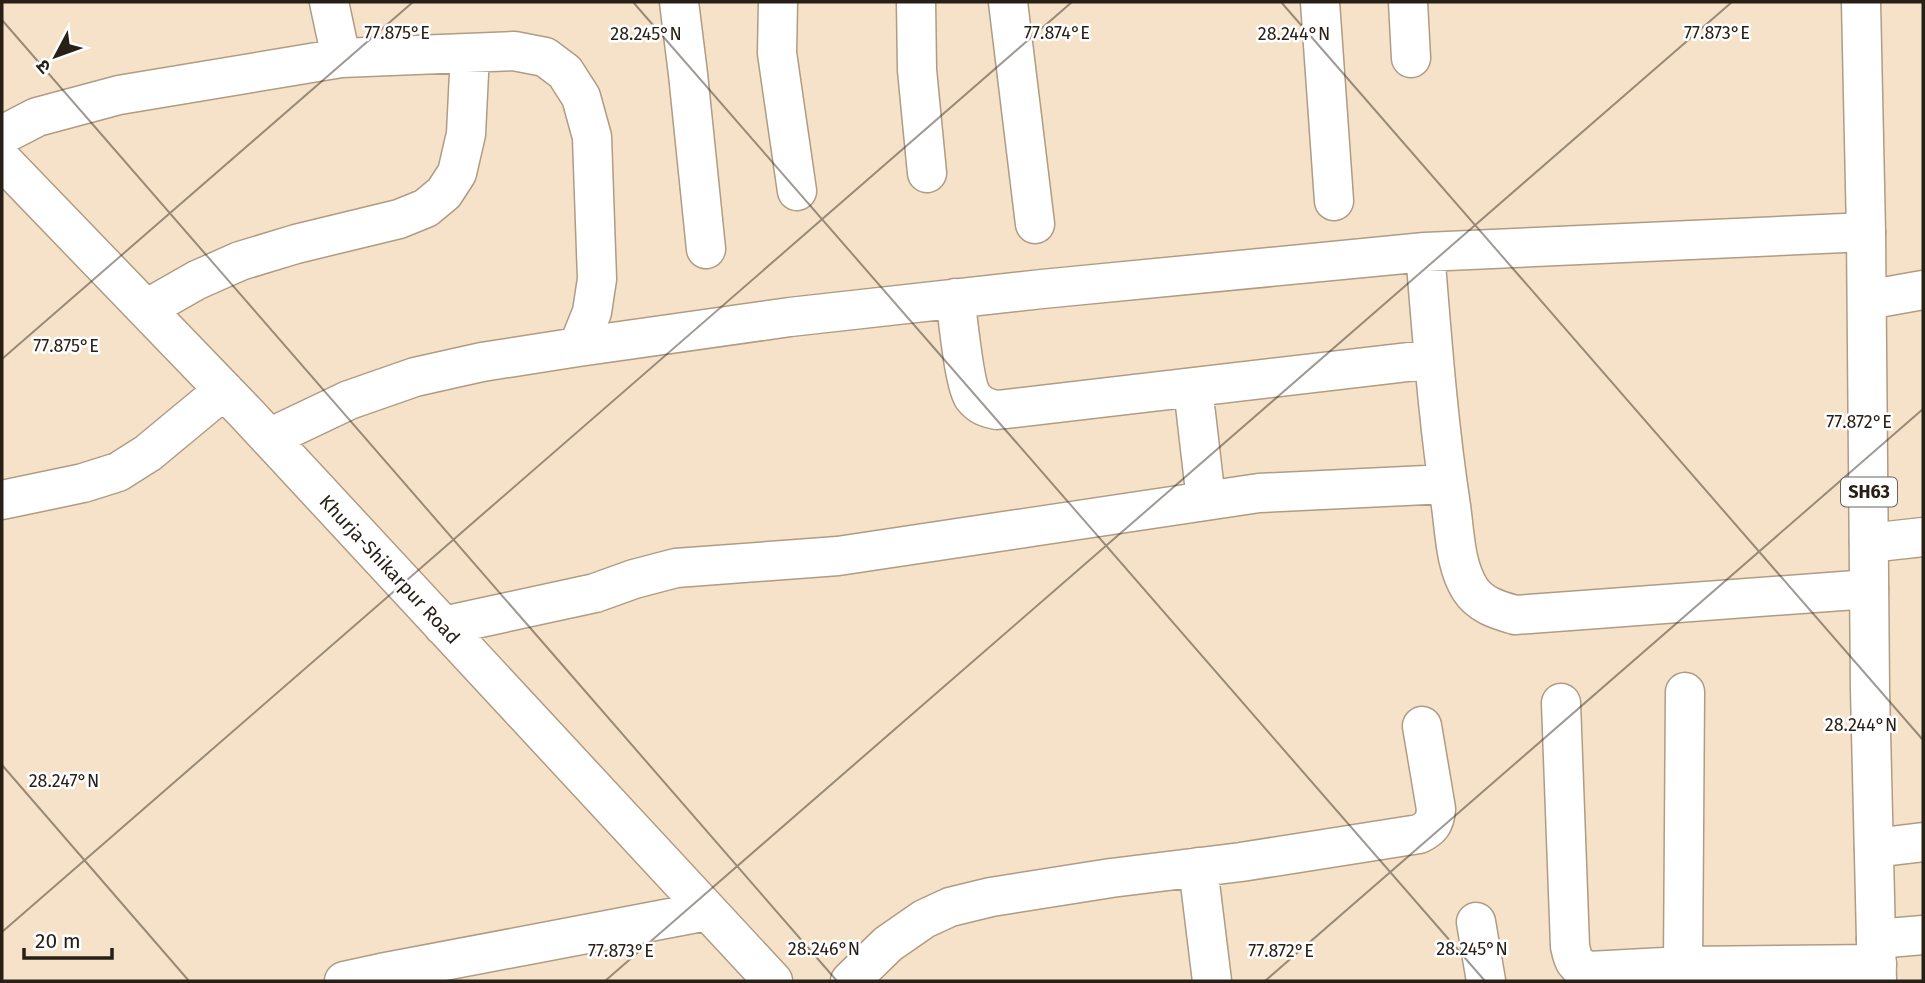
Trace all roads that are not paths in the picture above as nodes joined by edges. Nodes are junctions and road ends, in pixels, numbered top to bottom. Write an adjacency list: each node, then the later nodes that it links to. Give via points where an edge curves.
1 (329, 2): 10 (street)
2 (679, 2): 19 (street)
3 (778, 2): 15 (street, via 778,53)
4 (916, 2): 14 (street)
5 (1008, 2): 17 (street)
6 (1320, 2): 16 (street)
7 (1408, 2): 11 (street)
8 (1861, 2): 18 (street, SH63)
9 (470, 52): 10 (street); 24 (street, via 466,134 457,173 444,193 426,208 240,261); 25 (street, via 514,51 545,57 565,72 581,97 593,137 597,279 592,312)
10 (341, 58): 12 (street, via 119,95 37,117)
11 (1410, 58)
12 (2, 135)
13 (2, 160): 24 (street, Khurja-Shikarpur Road)
14 (927, 173)
15 (797, 191)
16 (1334, 201)
17 (1035, 224)
18 (1866, 232): 20 (street); 23 (street, SH63)
19 (706, 249)
20 (1425, 252): 22 (street); 26 (street)
21 (1923, 290): 23 (street)
22 (955, 298): 25 (street); 27 (street, via 967,381 971,395 983,407 997,410)
23 (1867, 300): 34 (street, SH63)
24 (146, 309): 28 (street, Khurja-Shikarpur Road)
25 (578, 347): 29 (street, via 415,377 349,400)
26 (1434, 359): 27 (street); 30 (street)
27 (1193, 388): 32 (street)
28 (224, 390): 29 (street, Khurja-Shikarpur Road); 31 (street, via 118,472)
29 (269, 438): 36 (street, Khurja-Shikarpur Road)
30 (1447, 484): 32 (street); 35 (street, via 1459,563 1471,590 1490,608 1515,615)
31 (2, 500)
32 (1206, 500): 36 (street, via 838,556 676,568 595,593)
33 (1923, 537): 34 (street)
34 (1869, 543): 35 (street, SH63)
35 (1870, 589): 41 (street, SH63)
36 (443, 626): 43 (street, Khurja-Shikarpur Road)
37 (1685, 692): 47 (street)
38 (1561, 703): 49 (street, via 1572,958 1579,968 1589,971)
39 (1422, 726): 42 (street, via 1436,809 1430,828 1419,834)
40 (1923, 842): 41 (street)
41 (1874, 848): 46 (street, SH63)
42 (1198, 867): 52 (street, via 950,907 888,944); 53 (street)
43 (707, 911): 48 (street); 51 (street, Khurja-Shikarpur Road)
44 (1476, 922): 54 (street)
45 (1923, 935): 46 (street)
46 (1877, 962): 47 (street)
47 (1683, 966): 49 (street)
48 (429, 972): 50 (street)
49 (1635, 976)
50 (344, 981)
51 (773, 981)
52 (849, 981)
53 (1212, 981)
54 (1486, 981)

